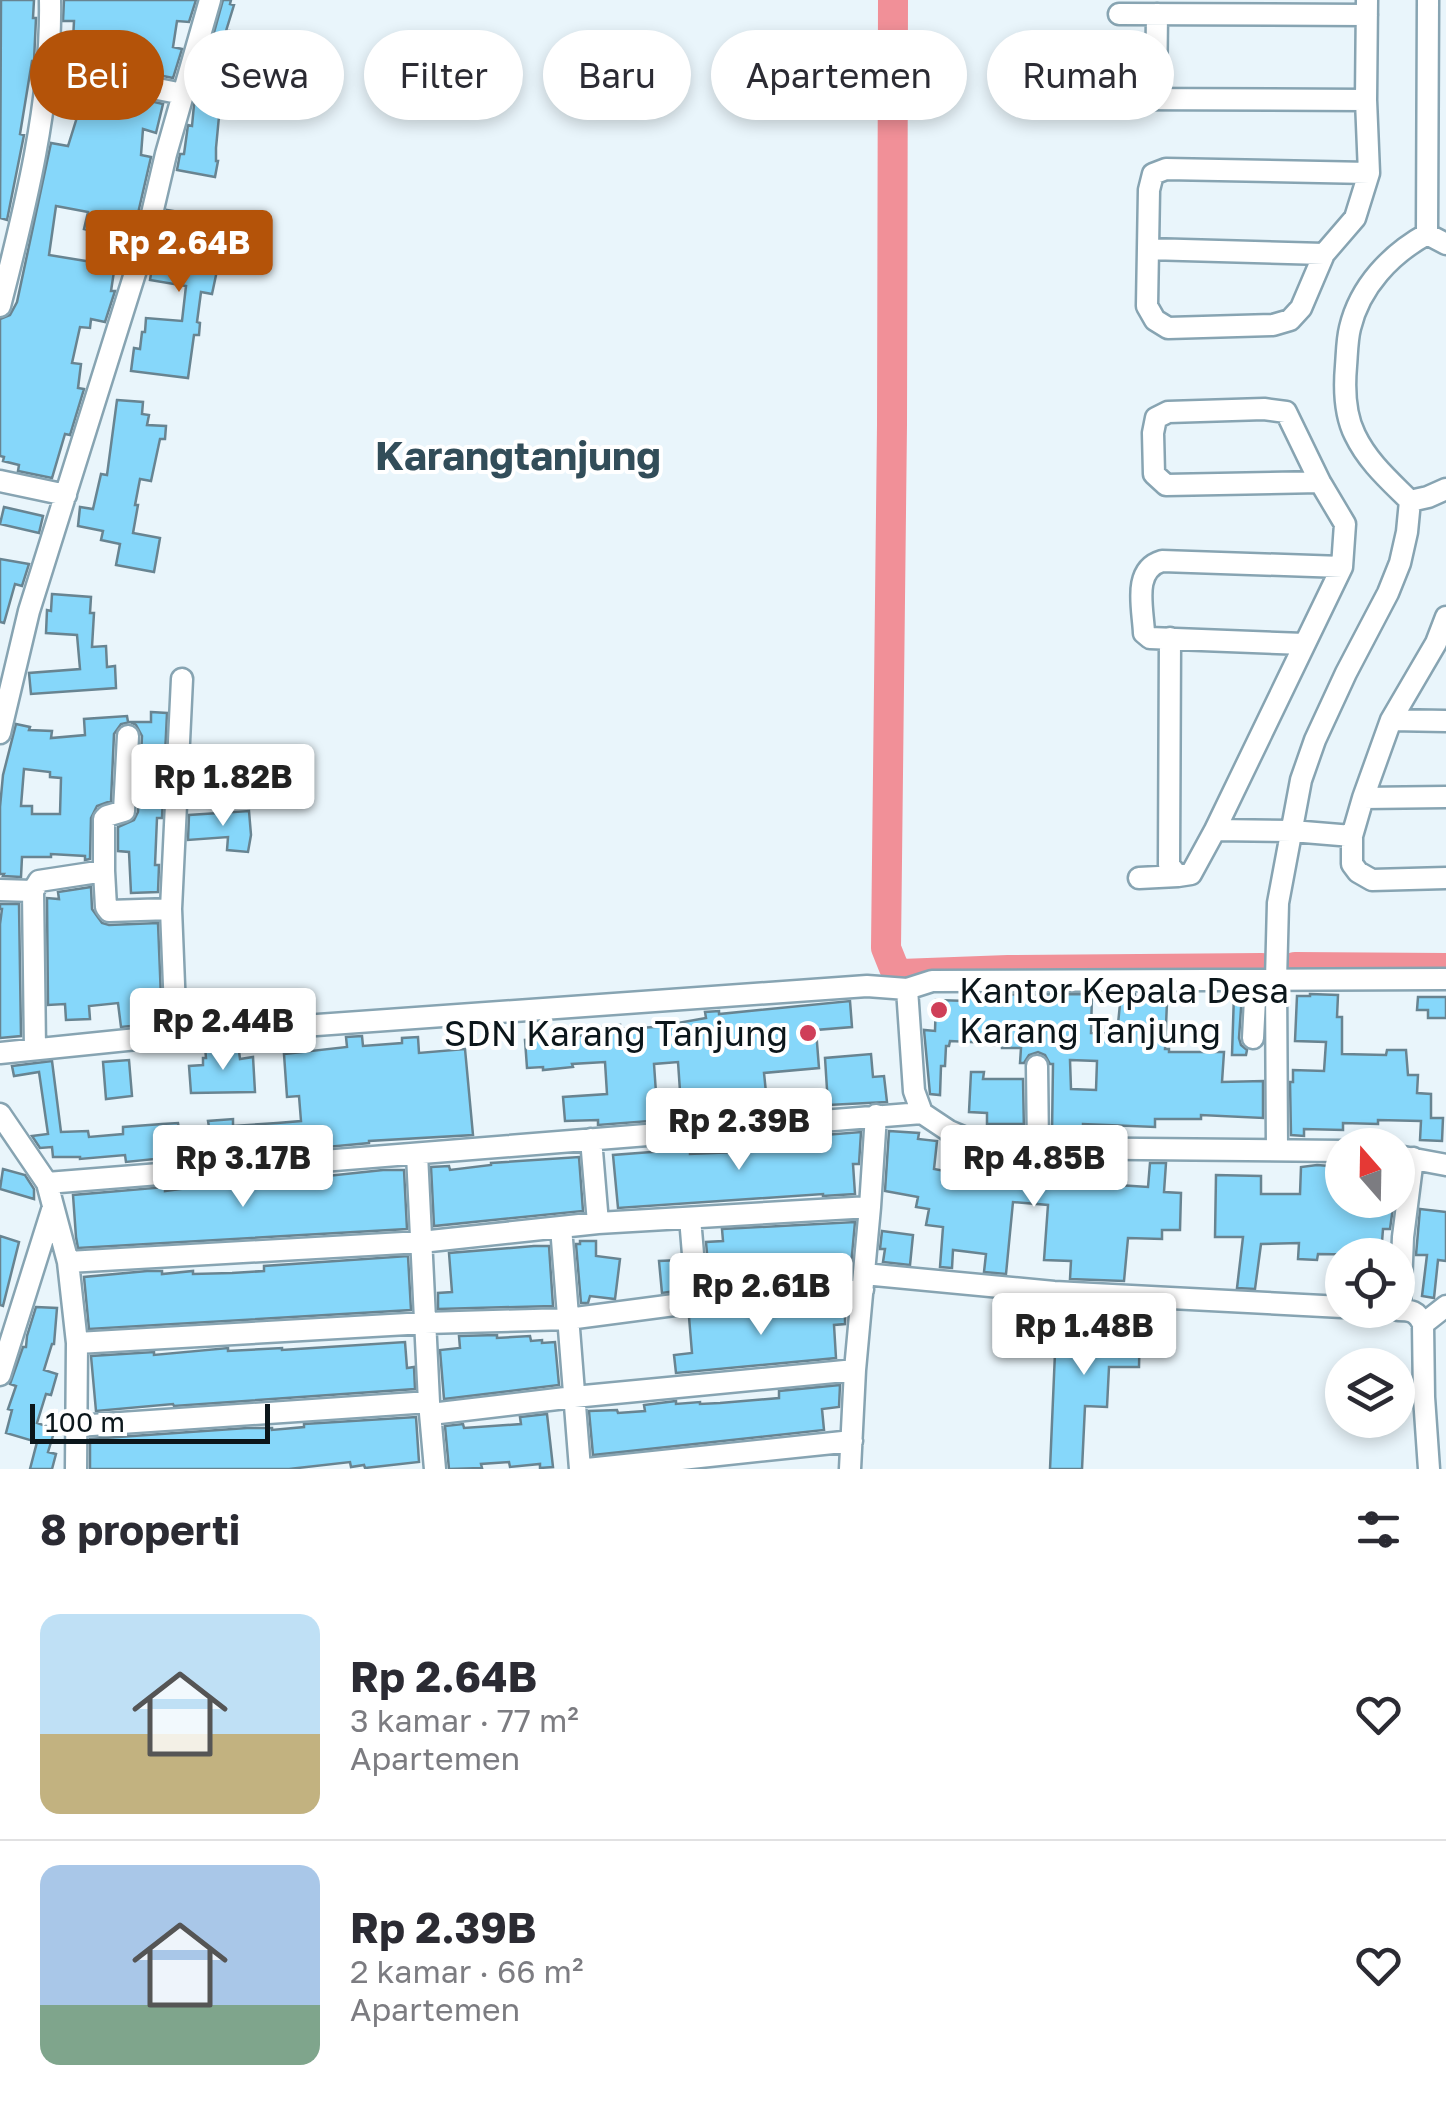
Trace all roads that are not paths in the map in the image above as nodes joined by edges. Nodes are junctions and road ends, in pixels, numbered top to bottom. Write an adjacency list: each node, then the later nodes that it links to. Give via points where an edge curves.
1 (50, 0): 17 (street, via 36,144)
2 (210, 0): 9 (street)
3 (1428, 0): 13 (street)
4 (1367, 7): 6 (street); 11 (street)
5 (1119, 14): 6 (street)
6 (1157, 14): 7 (street)
7 (1157, 30)
8 (164, 90): 9 (street)
9 (183, 94): 21 (street)
10 (1174, 99): 11 (street)
11 (1366, 100): 12 (street)
12 (1369, 173): 15 (street, via 1158,171 1150,178); 16 (street, via 1354,218)
13 (1426, 234): 14 (street); 22 (street, via 1382,266 1361,299 1345,375 1353,431 1368,459)
14 (1446, 244)
15 (1148, 249): 16 (street); 16 (street, via 1148,306 1168,328 1290,320)
16 (1324, 254)
17 (0, 306)
18 (0, 480): 21 (street)
19 (1320, 482): 19 (street, via 1166,484 1154,474 1156,418 1168,412 1286,412); 23 (street, via 1345,524)
20 (1446, 489): 22 (street)
21 (66, 495): 31 (street)
22 (1410, 501): 36 (street, via 1400,562 1315,740)
23 (1342, 567): 25 (street, via 1151,564 1142,578 1144,633); 27 (street)
24 (1446, 617): 26 (street)
25 (1170, 638): 27 (street); 39 (street, via 1170,865)
26 (1441, 643): 29 (street)
27 (1304, 644): 35 (street)
28 (182, 679): 44 (street)
29 (1392, 720): 30 (street); 34 (street)
30 (1446, 722)
31 (0, 733)
32 (128, 736): 38 (street, via 124,811 104,819)
33 (1446, 797): 34 (street)
34 (1363, 798): 37 (street)
35 (1215, 830): 36 (street); 39 (street, via 1191,874)
36 (1292, 830): 37 (street); 46 (street)
37 (1352, 836): 41 (street, via 1352,864 1372,880)
38 (104, 871): 43 (street, via 42,880); 44 (street, via 109,911)
39 (1178, 876): 40 (street)
40 (1138, 878)
41 (1446, 878)
42 (0, 890): 43 (street)
43 (33, 891): 50 (street)
44 (170, 909): 48 (street)
45 (1446, 979): 46 (street)
46 (1266, 980): 47 (street, via 932,981); 49 (street); 58 (street)
47 (907, 989): 48 (street, via 868,986); 53 (street, via 914,1092)
48 (176, 1035): 50 (street)
49 (1252, 1038)
50 (35, 1048): 51 (street)
51 (0, 1053)
52 (1037, 1066): 57 (street)
53 (922, 1113): 55 (street); 57 (street, via 982,1144)
54 (0, 1114): 63 (street)
55 (876, 1116): 56 (street); 64 (street)
56 (590, 1139): 60 (street); 67 (street)
57 (1038, 1148): 58 (street)
58 (1277, 1150): 59 (street)
59 (1325, 1150)
60 (417, 1154): 63 (street); 69 (street)
61 (1415, 1159): 62 (street)
62 (1446, 1164)
63 (47, 1184): 65 (street)
64 (870, 1207): 66 (street); 71 (street)
65 (52, 1208): 70 (street); 81 (street)
66 (690, 1218): 67 (street); 72 (street)
67 (598, 1223): 68 (street)
68 (561, 1227): 69 (street); 76 (street)
69 (421, 1242): 70 (street); 77 (street)
70 (68, 1262): 79 (street)
71 (863, 1282): 72 (street); 73 (street); 80 (street)
72 (697, 1302): 76 (street)
73 (1325, 1306)
74 (1446, 1306): 78 (street)
75 (1415, 1313): 78 (street)
76 (568, 1319): 77 (street); 82 (street)
77 (425, 1323): 79 (street); 83 (street)
78 (1423, 1324): 90 (street)
79 (77, 1343): 84 (street)
80 (855, 1370): 82 (street); 85 (street)
81 (0, 1375)
82 (574, 1397): 83 (street); 88 (street)
83 (430, 1408): 84 (street); 87 (street)
84 (77, 1426): 86 (street)
85 (852, 1442): 88 (street); 89 (street)
86 (76, 1469)
87 (435, 1469)
88 (584, 1469)
89 (850, 1469)
90 (1429, 1469)

